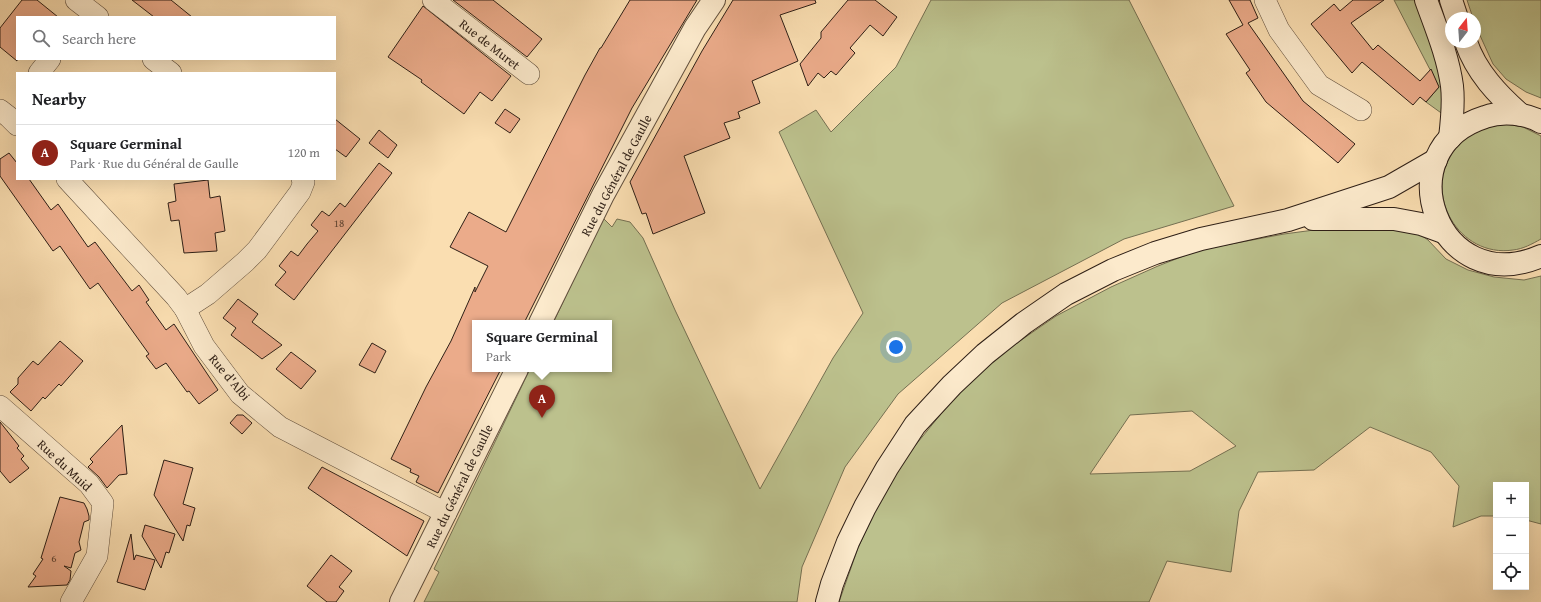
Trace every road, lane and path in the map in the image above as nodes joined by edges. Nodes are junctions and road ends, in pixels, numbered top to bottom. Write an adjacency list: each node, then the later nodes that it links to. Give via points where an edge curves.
1 (433, 0): 12 (street, Rue de Muret)
2 (714, 0): 23 (main road, Rue du Général de Gaulle, via 695,28 603,195)
3 (1265, 0): 13 (street, via 1279,30 1319,85)
4 (1426, 0): 15 (main road, via 1448,66 1452,87 1453,113)
5 (1451, 0): 6 (main road)
6 (1456, 12)
7 (1468, 48): 14 (main road, via 1482,74 1500,96)
8 (49, 60): 10 (street)
9 (154, 60): 11 (street)
10 (40, 72)
11 (170, 72)
12 (529, 74)
13 (1361, 110)
14 (1531, 119): 15 (main road, via 1506,113 1482,118 1461,128)
15 (1450, 138): 16 (main road)
16 (1436, 160): 19 (main road, via 1389,187); 20 (main road, via 1431,178 1430,197)
17 (68, 180): 22 (street, Rue d'Albi, via 176,297)
18 (303, 180): 22 (street, via 300,192 257,250 208,294)
19 (1288, 220): 20 (main road, via 1394,219); 29 (main road, via 1201,238 1113,270 1066,294 985,354 952,385 916,425 887,468 848,542)
20 (1443, 232): 21 (main road, via 1466,254 1486,262 1513,265)
21 (1541, 256)
22 (184, 309): 26 (street, Rue d'Albi, via 204,346 240,394 280,427)
23 (541, 320)
24 (516, 372): 26 (main road, Rue du Général de Gaulle)
25 (0, 406): 27 (street, Rue du Muid, via 89,484 103,503 97,556)
26 (446, 513): 28 (main road, Rue du Général de Gaulle)
27 (71, 602)
28 (401, 602)
29 (827, 602)

